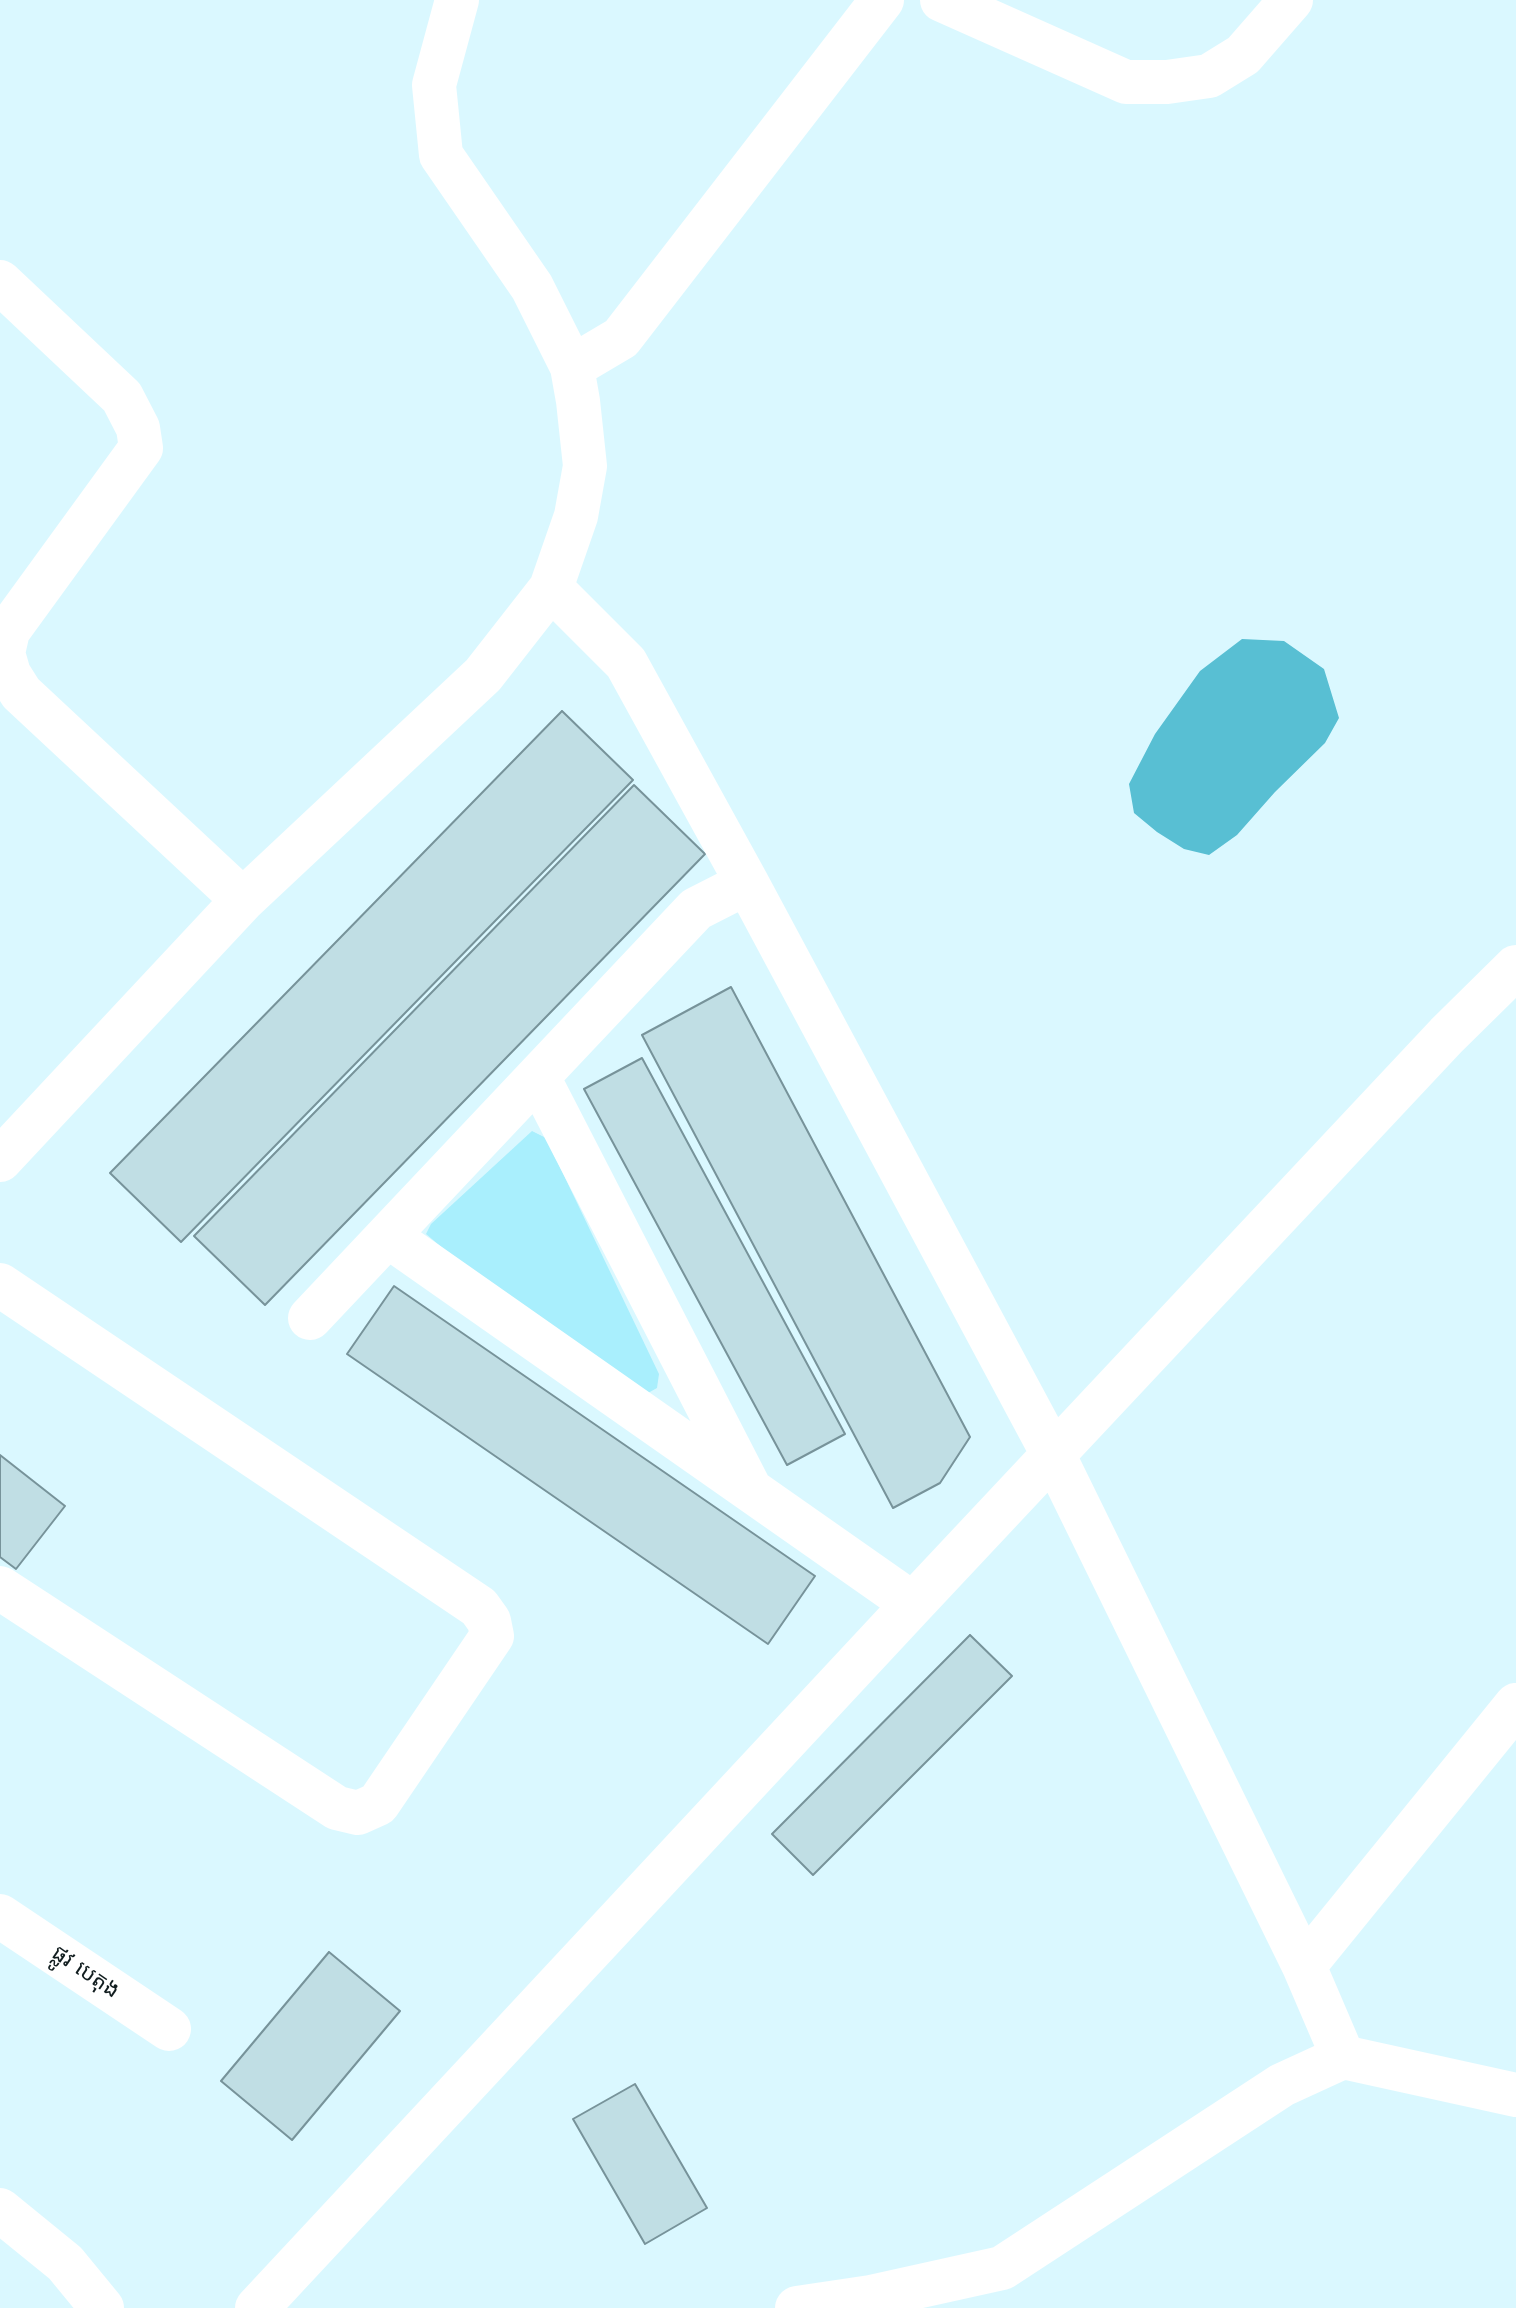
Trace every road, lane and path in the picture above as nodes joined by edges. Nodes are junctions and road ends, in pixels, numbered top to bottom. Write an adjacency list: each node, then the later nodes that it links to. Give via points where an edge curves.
1 (457, 0): 6 (street, via 434,85 441,155 532,287)
2 (882, 0): 6 (street, via 621,338)
3 (942, 0): 4 (street, via 1126,82 1167,82 1209,76 1243,55)
4 (1291, 0)
5 (0, 282): 9 (street, via 122,397 138,428 141,448 8,631 3,653 9,674 21,693)
6 (572, 367): 7 (street, via 585,466 576,516)
7 (551, 588): 8 (street, via 626,663); 9 (street, via 483,675)
8 (747, 883): 11 (street, via 696,909); 16 (street)
9 (243, 900): 12 (street)
10 (1516, 967): 16 (street)
11 (538, 1077): 13 (street); 17 (street)
12 (7, 1137)
13 (388, 1236): 15 (street); 17 (street)
14 (0, 1285): 18 (street, via 479,1607 492,1636 378,1804 358,1813 337,1808)
15 (310, 1318)
16 (1054, 1456): 19 (street); 22 (street)
17 (751, 1491): 19 (street)
18 (0, 1588)
19 (913, 1604): 28 (street)
20 (1516, 1705): 22 (street)
21 (0, 1916): 23 (street, ផ្លូវ បេតុង)
22 (1304, 1966): 24 (street)
23 (169, 2029)
24 (1343, 2057): 25 (street); 29 (street, via 1282,2085 1002,2268)
25 (1516, 2095)
26 (0, 2210): 27 (street, via 65,2263)
27 (102, 2308)
28 (257, 2308)
29 (797, 2308)

